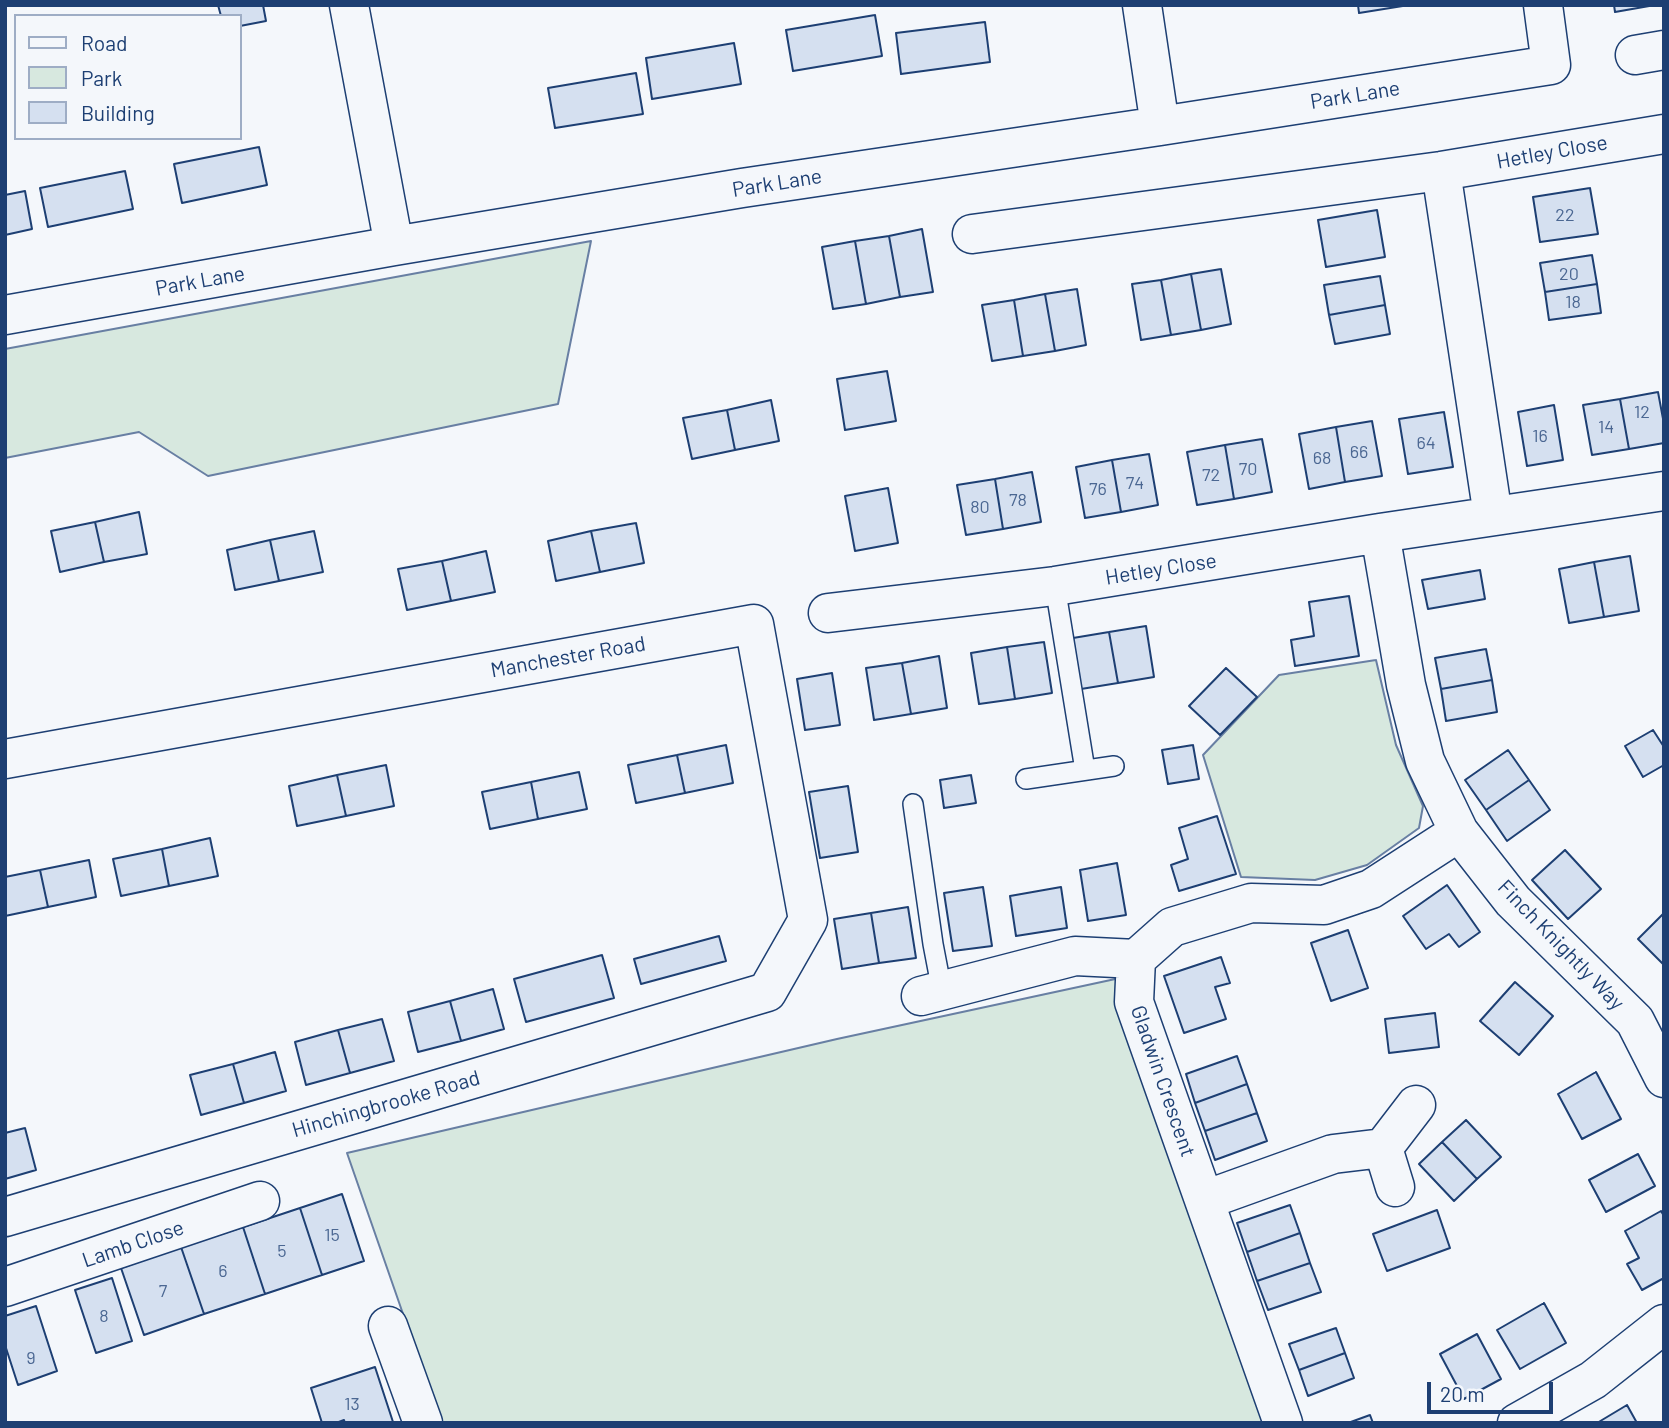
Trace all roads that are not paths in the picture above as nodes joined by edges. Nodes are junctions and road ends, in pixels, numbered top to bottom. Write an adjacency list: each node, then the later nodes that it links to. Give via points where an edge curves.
1 (349, 5): 8 (street)
2 (1142, 5): 4 (street)
3 (1543, 5): 4 (street, Park Lane, via 1550,65)
4 (1160, 126): 8 (street, Park Lane)
5 (1664, 134): 6 (street, Hetley Close)
6 (1441, 171): 7 (street, Hetley Close); 11 (street)
7 (972, 234)
8 (394, 246): 9 (street, Park Lane)
9 (5, 316)
10 (1664, 491): 11 (street, Hetley Close)
11 (1493, 516): 12 (street, Hetley Close)
12 (1380, 533): 13 (street, Hetley Close); 20 (street, Finch Knightly Way, via 1406,685 1425,761)
13 (1055, 586): 14 (street, Hetley Close); 17 (lane)
14 (828, 613)
15 (5, 759): 22 (street, Manchester Road, via 754,624 808,920)
16 (1114, 766): 17 (lane)
17 (1085, 770): 18 (lane)
18 (1026, 779)
19 (913, 804): 23 (lane, via 933,944)
20 (1459, 832): 21 (street, via 1371,889 1324,905 1251,903 1172,927); 24 (street, Finch Knightly Way, via 1513,901 1635,1021)
21 (1136, 960): 23 (street, via 1075,956); 28 (street, Gladwin Crescent, via 1134,1002)
22 (767, 992): 30 (street, Hinchingbrooke Road)
23 (932, 993)
24 (1664, 1078)
25 (1416, 1105): 26 (street)
26 (1383, 1148): 27 (street); 28 (street, via 1332,1153)
27 (1395, 1187)
28 (1205, 1200): 35 (street, Gladwin Crescent)
29 (260, 1201): 31 (street, Lamb Close)
30 (5, 1217)
31 (5, 1287)
32 (1664, 1324): 36 (street, via 1593,1380)
33 (388, 1326): 34 (street)
34 (423, 1423)
35 (1283, 1423)
36 (1517, 1423)

